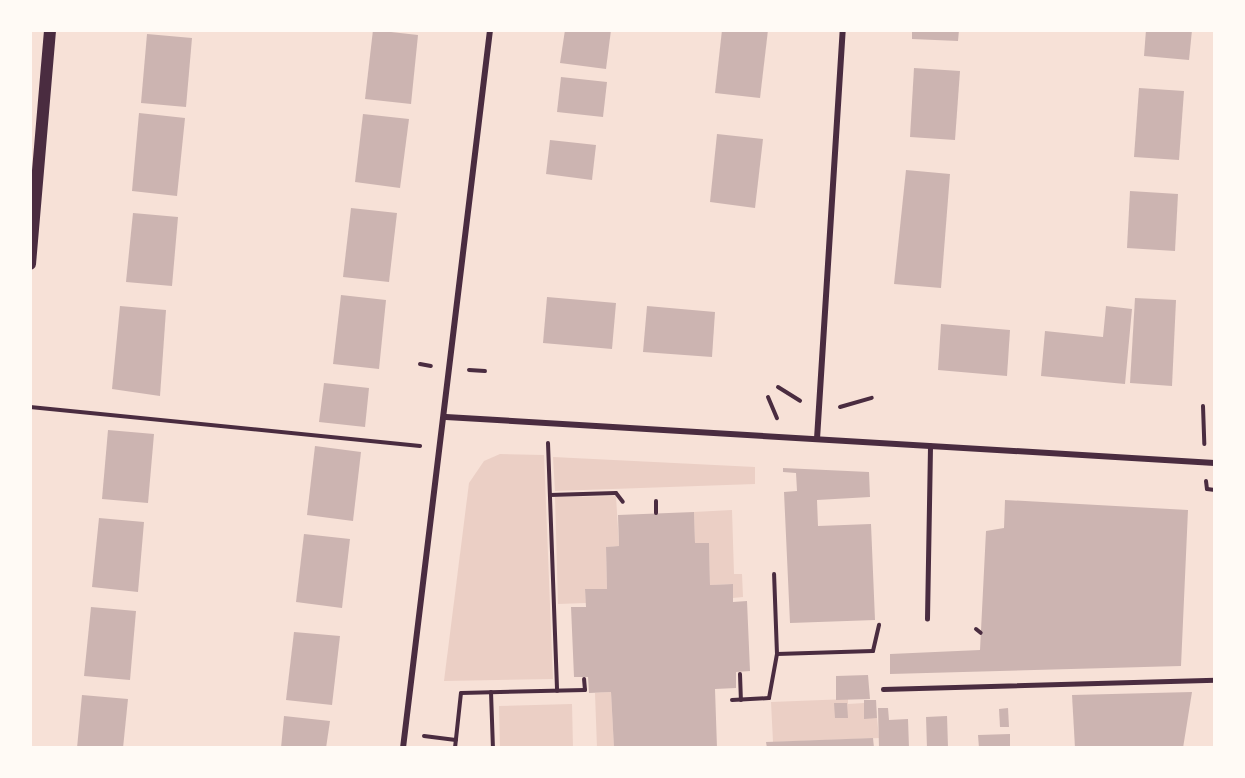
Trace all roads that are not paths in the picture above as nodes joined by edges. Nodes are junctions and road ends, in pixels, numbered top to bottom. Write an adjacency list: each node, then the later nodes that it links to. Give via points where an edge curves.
1 (50, 30): 4 (main road)
2 (490, 30): 5 (street)
3 (843, 30): 6 (street)
4 (30, 264)
5 (446, 417): 6 (street); 12 (street)
6 (817, 439): 7 (street)
7 (930, 446): 8 (street); 9 (lane)
8 (1215, 463)
9 (927, 619)
10 (1215, 680): 11 (lane)
11 (883, 689)
12 (404, 748)

